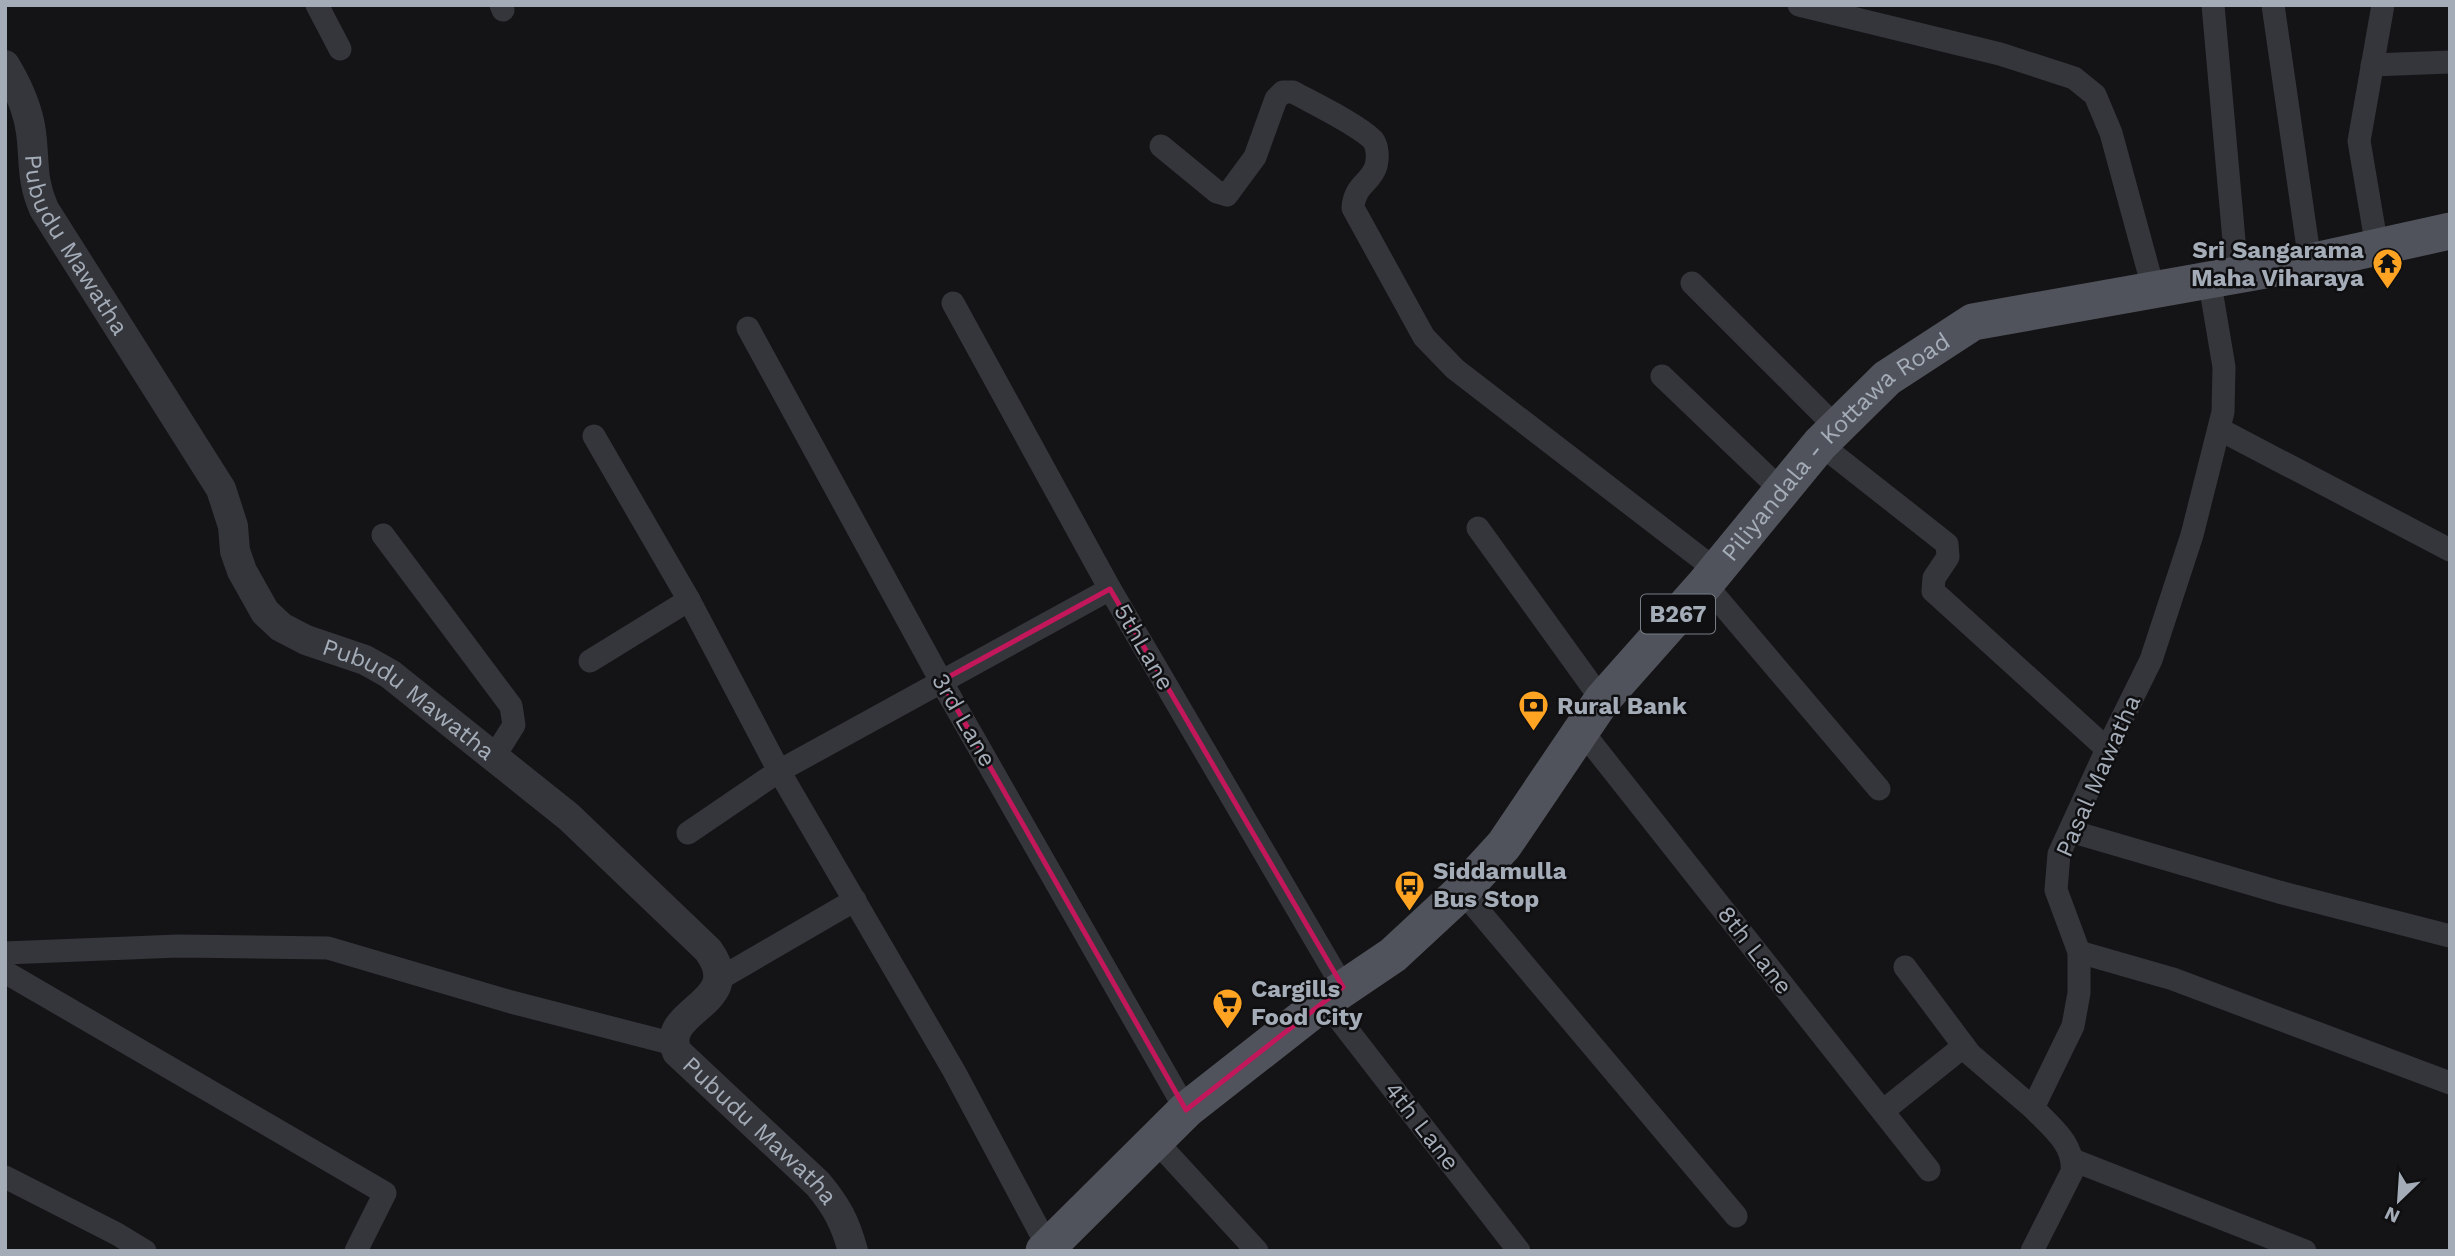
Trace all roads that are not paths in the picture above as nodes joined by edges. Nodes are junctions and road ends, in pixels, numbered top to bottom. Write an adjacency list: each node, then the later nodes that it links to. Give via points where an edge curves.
1 (317, 5): 6 (street)
2 (1799, 5): 16 (street, via 2000,54 2074,78 2095,94 2111,133)
3 (2213, 5): 14 (street, Pasal Mawatha)
4 (2273, 5): 13 (street)
5 (2383, 5): 9 (street)
6 (340, 49)
7 (2450, 61): 9 (street)
8 (5, 65): 35 (street, Pubudu Mawatha, via 28,117 33,176 44,209 221,489 242,571 265,612 306,640 365,660 390,674)
9 (2372, 65): 12 (street, via 2359,141)
10 (1161, 146): 27 (street, via 1217,192 1227,195 1255,157 1276,99 1283,92 1293,92 1368,137 1377,150 1376,169 1354,196 1353,208 1424,337 1455,369)
11 (2450, 231): 12 (main road, Piliyandala - Kottawa Road / B267)
12 (2377, 247): 13 (main road, Piliyandala - Kottawa Road / B267)
13 (2310, 262): 14 (main road, Piliyandala - Kottawa Road / B267)
14 (2223, 276): 16 (main road, Piliyandala - Kottawa Road / B267); 20 (street, Pasal Mawatha, via 2224,412)
15 (1692, 283): 22 (street)
16 (2154, 291): 22 (main road, Piliyandala - Kottawa Road / B267, via 1973,321 1887,378)
17 (953, 303): 28 (street, 5thLane)
18 (748, 328): 31 (street, 3rd Lane)
19 (1662, 376): 23 (street)
20 (2219, 429): 26 (street); 34 (street, Pasal Mawatha, via 2192,535 2151,660)
21 (594, 436): 29 (street)
22 (1829, 437): 23 (main road, Piliyandala - Kottawa Road / B267); 34 (street, via 1947,544 1948,557 1934,578 1933,591)
23 (1781, 490): 27 (main road, Piliyandala - Kottawa Road / B267)
24 (1478, 528): 32 (street)
25 (383, 535): 35 (street, via 511,706 514,725)
26 (2450, 550)
27 (1710, 577): 32 (main road, Piliyandala - Kottawa Road / B267); 37 (street)
28 (1110, 589): 31 (street); 48 (street, 5thLane)
29 (689, 600): 30 (street); 36 (street)
30 (590, 661)
31 (941, 681): 36 (street); 53 (street, 3rd Lane)
32 (1602, 700): 33 (main road, Piliyandala - Kottawa Road / B267)
33 (1581, 730): 40 (main road, Piliyandala - Kottawa Road / B267, via 1504,845); 54 (street, 8th Lane)
34 (2107, 748): 38 (street, Pasal Mawatha)
35 (494, 757): 47 (street, Pubudu Mawatha, via 569,817 698,941 715,961)
36 (779, 771): 39 (street); 41 (street)
37 (1879, 789)
38 (2070, 831): 42 (street); 43 (street, Pasal Mawatha, via 2059,854 2056,890)
39 (688, 833)
40 (1462, 891): 48 (main road, Piliyandala - Kottawa Road / B267, via 1393,955); 59 (street)
41 (855, 900): 47 (street); 60 (street, via 954,1071)
42 (2450, 936)
43 (2079, 952): 51 (street, via 2173,979); 52 (street, Pasal Mawatha, via 2073,1026)
44 (5, 953): 49 (street, via 177,946 328,948)
45 (1905, 967): 50 (street)
46 (5, 972): 62 (street, via 384,1193)
47 (719, 979): 49 (street, Pubudu Mawatha, via 706,1002 675,1031)
48 (1334, 994): 53 (main road, Piliyandala - Kottawa Road / B267); 65 (street, 4th Lane)
49 (674, 1044): 63 (street, Pubudu Mawatha, via 684,1060 818,1184 845,1222)
50 (1964, 1046): 52 (street); 54 (street)
51 (2450, 1083)
52 (2034, 1108): 56 (street, via 2068,1145)
53 (1186, 1110): 55 (main road, Piliyandala - Kottawa Road / B267)
54 (1883, 1111): 57 (street, 8th Lane)
55 (1155, 1140): 60 (main road, Piliyandala - Kottawa Road / B267); 64 (street)
56 (2073, 1160): 66 (street, via 2072,1172); 67 (street)
57 (1929, 1170)
58 (5, 1177): 61 (street)
59 (1736, 1216)
60 (1046, 1249)
61 (145, 1251)
62 (356, 1251)
63 (853, 1251)
64 (1257, 1251)
65 (1519, 1251)
66 (2032, 1251)
67 (2305, 1251)

